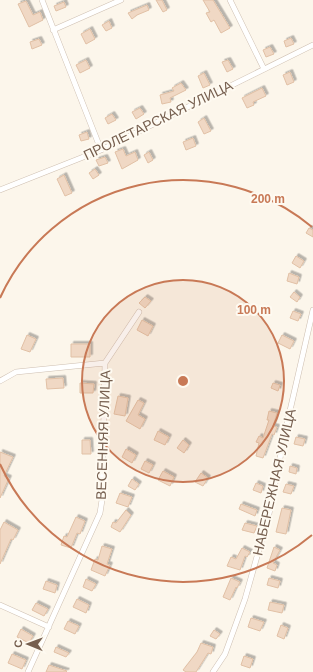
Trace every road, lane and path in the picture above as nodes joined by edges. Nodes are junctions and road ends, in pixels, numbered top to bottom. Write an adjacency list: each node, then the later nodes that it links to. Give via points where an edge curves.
1 (42, 0): 4 (street)
2 (121, 0): 4 (street)
3 (230, 0): 6 (street)
4 (53, 30): 7 (street)
5 (313, 45): 6 (street, ПРОЛЕТАРСКАЯ УЛИЦА)
6 (264, 69): 7 (street, ПРОЛЕТАРСКАЯ УЛИЦА)
7 (101, 150): 8 (street, ПРОЛЕТАРСКАЯ УЛИЦА)
8 (0, 190)
9 (313, 310): 16 (street, НАБЕРЕЖНАЯ УЛИЦА, via 286,428 270,514 225,654)
10 (139, 312): 11 (street, ВЕСЕННЯЯ УЛИЦА)
11 (105, 363): 12 (street, via 16,372); 14 (street, ВЕСЕННЯЯ УЛИЦА, via 100,513)
12 (0, 381)
13 (0, 605): 14 (street)
14 (49, 627): 15 (street, ВЕСЕННЯЯ УЛИЦА)
15 (28, 672)
16 (213, 672)

